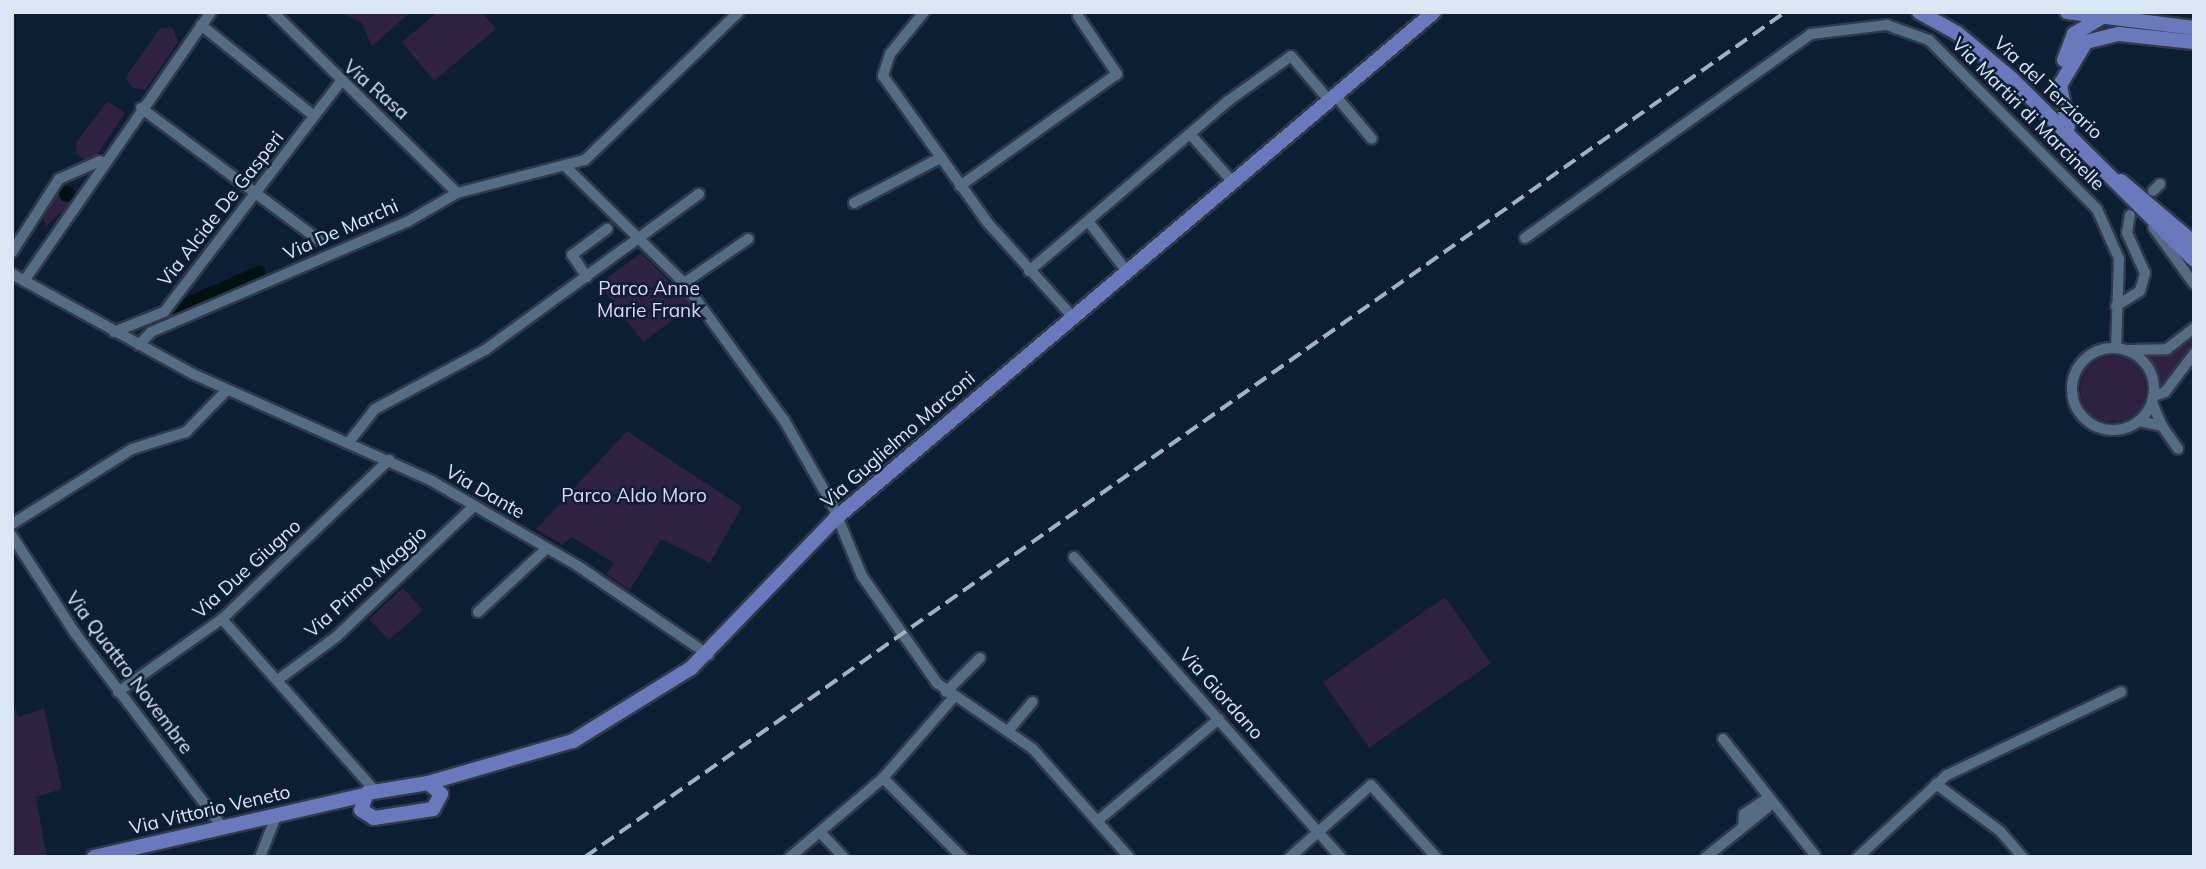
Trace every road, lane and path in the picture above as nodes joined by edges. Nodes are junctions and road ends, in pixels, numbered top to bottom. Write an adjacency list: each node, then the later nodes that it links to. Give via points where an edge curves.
1 (211, 12): 11 (street)
2 (273, 12): 14 (street, Via Rasa)
3 (739, 12): 24 (street, Via De Marchi, via 677,66 621,130 585,160)
4 (924, 12): 23 (street, via 882,71)
5 (1434, 12): 9 (main road, Via Guglielmo Marconi)
6 (1919, 12): 19 (main road, Via del Terziario, via 1975,47)
7 (2067, 12): 10 (main road)
8 (1078, 16): 28 (street, via 1117,74)
9 (1417, 17): 16 (main road, Via Guglielmo Marconi)
10 (2106, 17): 12 (main road); 15 (main road, via 2074,34)
11 (201, 25): 17 (street); 18 (street)
12 (2194, 26)
13 (2194, 42): 15 (main road, via 2126,34 2093,38 2071,57)
14 (339, 83): 18 (street, Via Alcide De Gasperi); 30 (street, Via Rasa, via 408,139)
15 (2060, 85): 19 (main road)
16 (1332, 98): 20 (street, via 1292,57); 21 (street); 27 (main road, Via Guglielmo Marconi)
17 (141, 107): 22 (street); 32 (street)
18 (314, 116): 32 (street, Via Alcide De Gasperi)
19 (2070, 132): 25 (main road, Via del Terziario)
20 (1191, 134): 27 (street); 35 (street)
21 (1372, 139)
22 (103, 159): 26 (street); 29 (street)
23 (938, 159): 28 (street); 33 (street)
24 (565, 166): 30 (street, Via De Marchi); 41 (street)
25 (2111, 174): 36 (main road, Via del Terziario); 42 (main road, Via del Terziario)
26 (69, 175): 29 (street); 43 (street, via 59,179)
27 (1231, 180): 45 (main road, Via Guglielmo Marconi)
28 (960, 186): 46 (street)
29 (86, 188): 49 (street)
30 (457, 192): 56 (street, Via De Marchi, via 407,222 151,332)
31 (699, 194): 41 (street)
32 (255, 196): 40 (street); 55 (street, Via Alcide De Gasperi, via 164,312)
33 (854, 203)
34 (2130, 215): 52 (street, via 2127,233 2144,273 2140,291)
35 (1088, 221): 45 (street); 46 (street)
36 (2150, 222): 44 (main road, Via del Terziario); 51 (street, Via del Terziario)
37 (607, 229): 48 (street, via 572,254)
38 (1525, 238): 52 (street, Via Martiri di Marcinelle, via 1811,34 1887,25 1915,31 1939,48 2097,209 2119,259)
39 (748, 239): 50 (street)
40 (319, 240)
41 (638, 240): 48 (street); 50 (street)
42 (2194, 243)
43 (12, 252)
44 (2194, 260)
45 (1125, 269): 53 (main road, Via Guglielmo Marconi)
46 (1029, 271): 53 (street)
47 (12, 274): 49 (street, Via Dante)
48 (587, 277): 63 (street, via 485,350 374,409)
49 (24, 281): 55 (street, Via Dante)
50 (684, 283): 67 (street, via 784,420)
51 (2194, 284)
52 (2116, 306): 57 (street, Via Martiri di Marcinelle)
53 (1072, 315): 67 (main road, Via Guglielmo Marconi)
54 (2194, 328): 57 (street, via 2168,349)
55 (114, 332): 56 (street, Via Dante)
56 (139, 345): 59 (street, Via Dante)
57 (2121, 349): 60 (street, via 2145,363); 61 (street, via 2081,362 2072,382 2074,405 2085,420 2106,430)
58 (2194, 354): 60 (street, via 2165,392)
59 (226, 390): 63 (street, Via Dante); 68 (street, via 186,432 132,449)
60 (2153, 399): 61 (street); 62 (street)
61 (2139, 421): 62 (street)
62 (2162, 426): 64 (street)
63 (349, 442): 65 (street, Via Dante)
64 (2178, 449)
65 (389, 460): 66 (street, Via Dante); 73 (street, Via Due Giugno)
66 (473, 508): 70 (street, Via Dante); 76 (street, Via Primo Maggio, via 336,637)
67 (836, 518): 74 (main road, Via Guglielmo Marconi); 79 (street, via 894,629)
68 (12, 524)
69 (12, 537): 77 (street, Via Quattro Novembre)
70 (547, 548): 72 (street); 74 (street, Via Dante)
71 (1074, 556): 81 (street, Via Giordano)
72 (478, 612)
73 (222, 619): 76 (street); 77 (street, Via Due Giugno)
74 (709, 654): 84 (main road, Via Vittorio Veneto, via 573,741)
75 (980, 658): 79 (street)
76 (279, 679): 88 (street, via 359,773)
77 (118, 692): 95 (street, Via Quattro Novembre)
78 (2121, 692): 87 (street, via 2005,743)
79 (949, 695): 82 (street); 85 (street)
80 (1032, 702): 82 (street)
81 (1219, 719): 94 (street); 96 (street, Via Giordano)
82 (1008, 731): 94 (street)
83 (1723, 739): 90 (street)
84 (467, 772): 86 (main road, Via Vittorio Veneto); 89 (main road, Via Vittorio Veneto)
85 (883, 778): 97 (street); 103 (street)
86 (429, 783): 88 (main road, Via Vittorio Veneto); 89 (main road)
87 (1936, 784): 109 (street); 110 (street, via 2000,831)
88 (368, 793): 91 (main road, Via Vittorio Veneto); 93 (main road)
89 (441, 797): 93 (main road, Via Vittorio Veneto, via 430,810)
90 (1768, 798): 98 (street); 108 (street, via 1744,814 1743,827)
91 (335, 802): 92 (main road, Via Vittorio Veneto); 93 (main road, Via Vittorio Veneto)
92 (277, 814): 95 (main road, Via Vittorio Veneto); 100 (street)
93 (364, 814)
94 (1101, 818): 104 (street)
95 (222, 827): 99 (main road, Via Vittorio Veneto)
96 (1321, 833): 105 (street); 106 (street, Via Giordano); 107 (street, via 1371,785)
97 (821, 834): 101 (street); 102 (street)
98 (1815, 855)
99 (94, 857)
100 (260, 857)
101 (790, 857)
102 (843, 857)
103 (962, 857)
104 (1129, 857)
105 (1290, 857)
106 (1340, 857)
107 (1436, 857)
108 (1706, 857)
109 (1858, 857)
110 (2023, 857)

